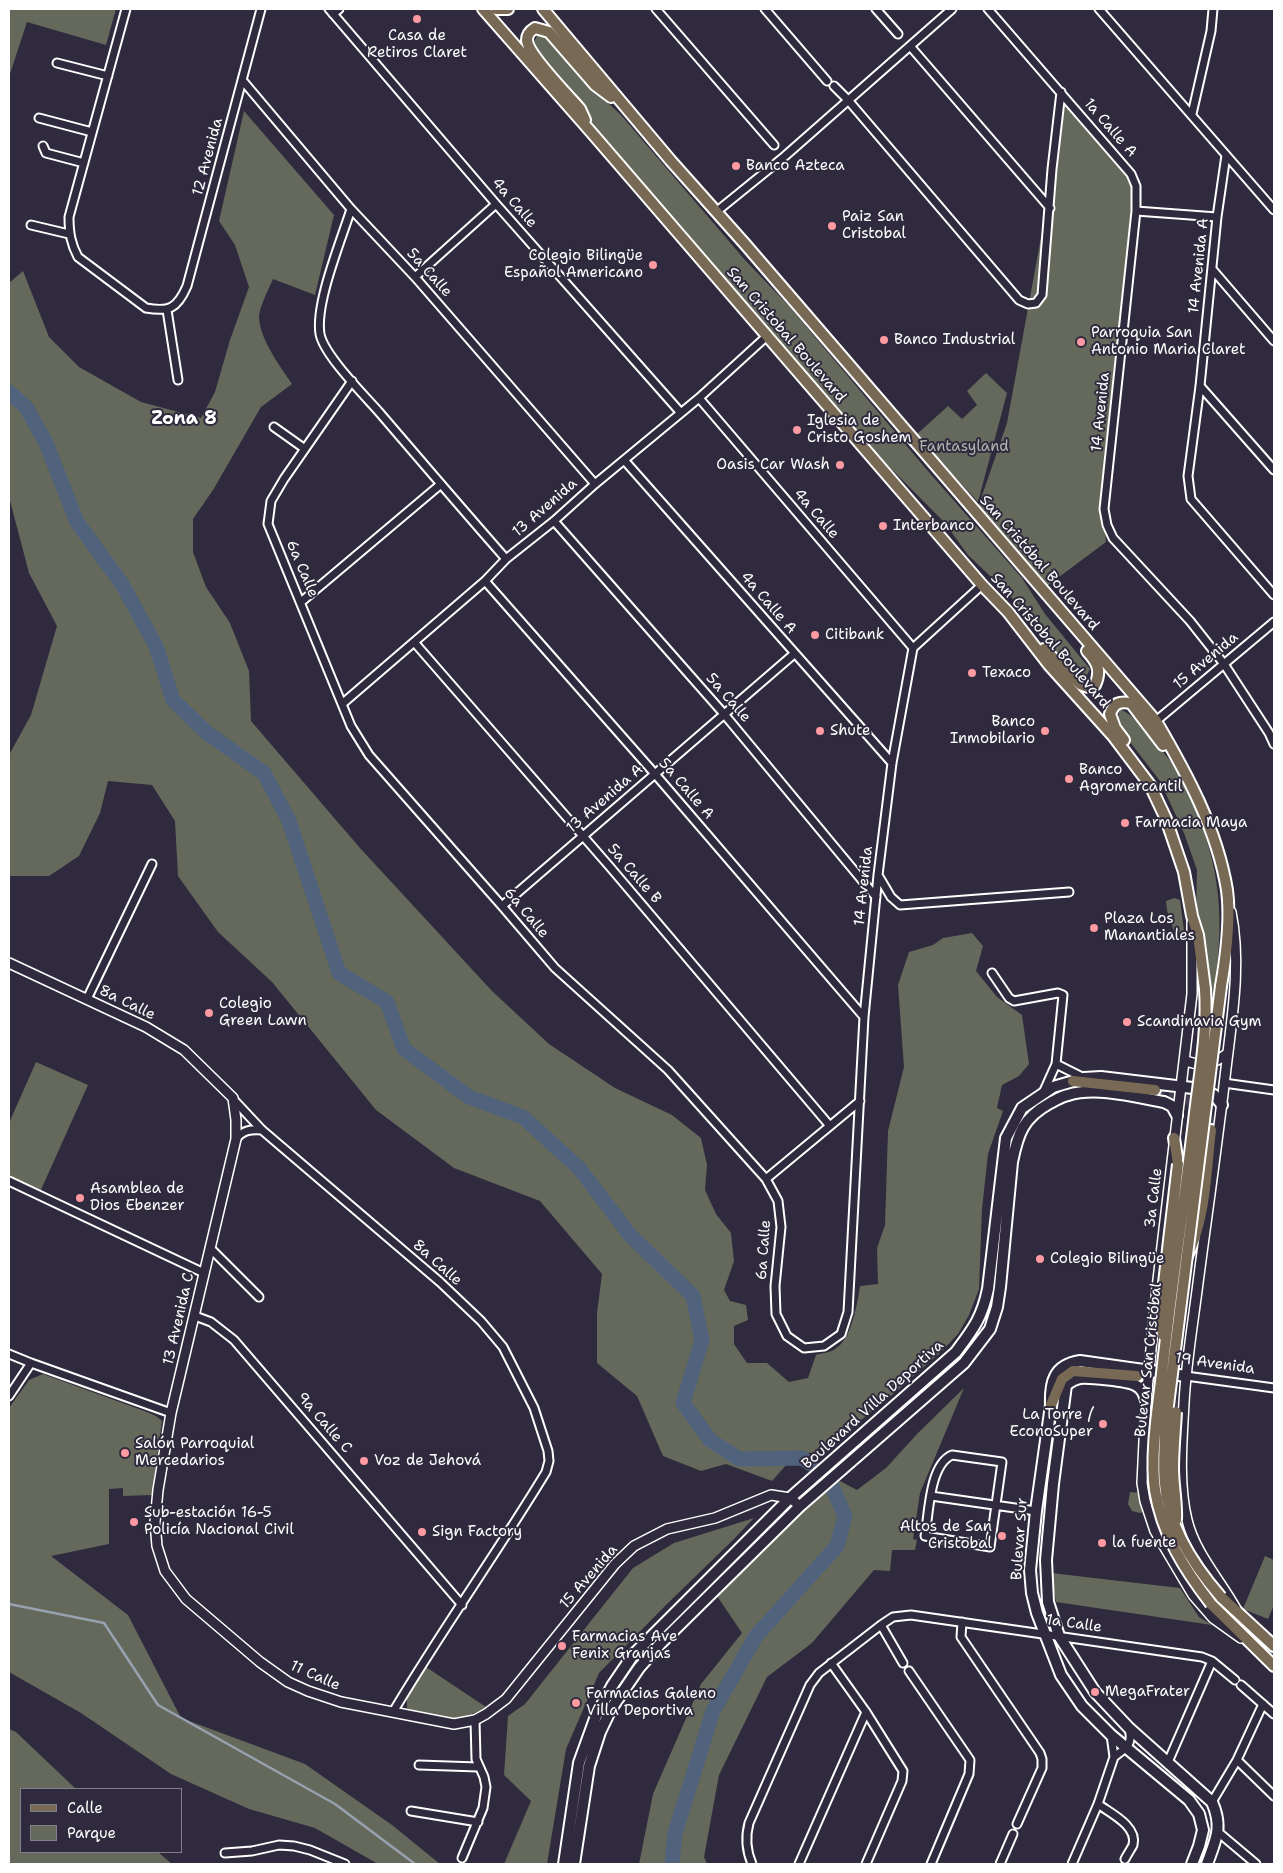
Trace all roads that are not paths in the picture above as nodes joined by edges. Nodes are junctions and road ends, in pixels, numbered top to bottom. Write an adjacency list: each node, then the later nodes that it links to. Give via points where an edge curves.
1 (126, 9): 18 (street)
2 (261, 9): 19 (street, 12 Avenida)
3 (483, 9): 28 (main road, San Cristobal Boulevard)
4 (496, 9): 5 (main road)
5 (508, 9)
6 (543, 9): 24 (main road)
7 (656, 9): 29 (street)
8 (765, 9): 20 (street)
9 (876, 9): 15 (street)
10 (952, 9): 16 (street)
11 (988, 9): 22 (street, 1a Calle A)
12 (1099, 9): 25 (street)
13 (1213, 9): 25 (street)
14 (334, 10): 33 (street, 4a Calle)
15 (898, 34)
16 (910, 46): 23 (street); 34 (street)
17 (57, 62): 18 (street)
18 (108, 76): 27 (street)
19 (243, 81): 35 (street, 5a Calle); 44 (street, 12 Avenida, via 186,286 182,298)
20 (827, 81)
21 (834, 86): 23 (street)
22 (1061, 92): 34 (street); 37 (street, 1a Calle A, via 1131,174 1136,186)
23 (848, 100): 34 (street, via 1019,300 1028,304 1036,303 1042,295); 38 (street)
24 (622, 104): 28 (main road, via 595,85 549,32 535,28 529,32 526,39 531,52 580,109); 38 (main road)
25 (1192, 114): 31 (street)
26 (39, 118): 27 (street)
27 (92, 132): 32 (street)
28 (591, 132): 45 (main road, San Cristobal Boulevard)
29 (774, 145)
30 (43, 146): 32 (street, via 46,154)
31 (1226, 155): 36 (street); 39 (street, 14 Avenida A)
32 (84, 163): 41 (street, via 69,218)
33 (496, 204): 43 (street); 51 (street, 4a Calle)
34 (1050, 208)
35 (351, 209): 43 (street, 5a Calle); 48 (street, via 319,318 324,345)
36 (1274, 210)
37 (1136, 211): 39 (street); 70 (street, 14 Avenida, via 1104,509 1107,525 1113,538 1190,621)
38 (716, 212): 60 (main road, San Cristóbal Boulevard)
39 (1217, 216): 42 (street, 14 Avenida A)
40 (31, 225): 41 (street)
41 (69, 234): 44 (street, via 78,257 146,308)
42 (1212, 269): 46 (street); 49 (street, 14 Avenida A)
43 (415, 277): 57 (street, 5a Calle)
44 (169, 309): 47 (street)
45 (767, 336): 50 (street, 13 Avenida); 62 (main road, San Cristobal Boulevard)
46 (1274, 341)
47 (178, 380)
48 (352, 381): 53 (street); 56 (street)
49 (1200, 386): 55 (street); 63 (street, 14 Avenida A, via 1188,476 1191,499)
50 (699, 398): 51 (street, 13 Avenida); 68 (street, 4a Calle)
51 (681, 413): 54 (street, 13 Avenida)
52 (274, 428): 53 (street)
53 (305, 449): 64 (street, 6a Calle, via 271,501 268,524)
54 (624, 460): 57 (street, 13 Avenida); 69 (street, 4a Calle A)
55 (1274, 470)
56 (441, 484): 59 (street); 64 (street)
57 (594, 484): 58 (street, 13 Avenida)
58 (554, 521): 59 (street, 13 Avenida); 72 (street, 5a Calle)
59 (506, 559): 61 (street, 13 Avenida)
60 (1028, 573): 65 (main road, via 1056,614 1095,660 1099,677 1095,685 1080,684); 73 (main road, San Cristóbal Boulevard)
61 (485, 581): 67 (street, 13 Avenida); 77 (street, 5a Calle A)
62 (982, 585): 65 (main road, San Cristobal Boulevard); 68 (street)
63 (1274, 595)
64 (301, 602): 71 (street, 6a Calle)
65 (1008, 612): 78 (main road, San Cristobal Boulevard)
66 (1274, 622): 70 (street, 15 Avenida)
67 (414, 642): 71 (street, 13 Avenida); 79 (street, 5a Calle B)
68 (912, 648): 75 (street, 14 Avenida)
69 (794, 654): 72 (street, 13 Avenida A); 75 (street, 4a Calle A)
70 (1224, 664): 73 (street, 15 Avenida); 74 (street)
71 (342, 704): 85 (street, 6a Calle, via 369,755)
72 (724, 714): 77 (street, 13 Avenida A); 84 (street, 5a Calle)
73 (1156, 722): 76 (main road, San Cristóbal Boulevard)
74 (1274, 744)
75 (892, 762): 81 (street, 14 Avenida)
76 (1184, 768): 78 (main road, via 1130,703 1117,703 1110,714 1112,721); 82 (main road, San Cristóbal Boulevard, via 1202,807)
77 (655, 774): 79 (street, 13 Avenida A); 91 (street, 5a Calle A)
78 (1150, 785): 86 (main road, San Cristobal Boulevard, via 1179,855)
79 (583, 836): 85 (street, 13 Avenida A); 105 (street, 5a Calle B)
80 (152, 864): 90 (street)
81 (878, 876): 83 (street, via 900,905); 84 (street, 14 Avenida)
82 (1227, 891): 89 (main road, San Cristóbal Boulevard); 92 (street, via 1235,931 1236,959)
83 (1069, 892)
84 (876, 897): 91 (street, 14 Avenida)
85 (502, 906): 110 (street, 6a Calle, via 554,968 668,1070)
86 (1192, 916): 93 (street, 3a Calle, via 1192,994); 120 (main road, Bulevar San Cristóbal, bridge, via 1198,935 1206,1011)
87 (9, 963): 90 (street, 8a Calle)
88 (992, 974): 94 (street, via 1014,1001 1058,993 1063,995)
89 (1222, 986): 114 (main road, Bulevar San Cristóbal, bridge)
90 (87, 999): 101 (street, 8a Calle, via 146,1027 184,1050)
91 (864, 1017): 102 (street, 14 Avenida)
92 (1228, 1053): 93 (street, via 1212,1063); 96 (street)
93 (1186, 1061): 97 (street, 3a Calle)
94 (1056, 1064): 95 (street); 100 (street)
95 (1079, 1079): 97 (main road, Boulevard Villa Deportiva, via 1100,1077); 98 (main road); 100 (main road, Boulevard Villa Deportiva)
96 (1224, 1083): 99 (street); 103 (street)
97 (1182, 1086): 103 (main road, Boulevard Villa Deportiva, via 1214,1095); 104 (street, 3a Calle)
98 (1155, 1090)
99 (1274, 1090)
100 (1043, 1093): 112 (main road, Boulevard Villa Deportiva, via 1022,1108 1006,1138)
101 (233, 1098): 106 (street, 8a Calle); 109 (street, 13 Avenida C)
102 (860, 1101): 105 (street); 110 (street, 6a Calle, via 848,1312 841,1334 824,1346 804,1348 787,1336 776,1314 775,1286 781,1227 778,1201)
103 (1222, 1105): 116 (street)
104 (1177, 1115): 108 (street, 3a Calle); 112 (main road, Boulevard Villa Deportiva, via 1172,1106 1164,1102 1101,1092 1077,1093 1058,1099 1033,1114 1022,1127)
105 (830, 1126): 110 (street)
106 (262, 1130): 109 (street, via 250,1129 240,1133); 142 (street, 8a Calle, via 481,1321 503,1347 534,1408 548,1451 546,1472)
107 (1211, 1130): 114 (main road, via 1201,1216)
108 (1174, 1138): 117 (street, 3a Calle); 120 (main road, bridge, via 1178,1164 1162,1300)
109 (236, 1139): 113 (street, 13 Avenida C)
110 (766, 1179)
111 (9, 1181): 115 (street)
112 (1004, 1195): 136 (main road, Boulevard Villa Deportiva, via 988,1289 977,1324 956,1352); 137 (main road, Boulevard Villa Deportiva, via 1000,1287 990,1329 964,1362)
113 (210, 1248): 115 (street, 13 Avenida C); 118 (street)
114 (1187, 1256): 140 (main road, Bulevar San Cristóbal, bridge, via 1166,1429 1165,1483)
115 (204, 1273): 119 (street, 13 Avenida C)
116 (1198, 1284): 117 (street, via 1177,1297 1164,1295); 126 (street)
117 (1158, 1288): 124 (street, 3a Calle)
118 (259, 1297)
119 (194, 1316): 132 (street, 13 Avenida C); 142 (street, 9a Calle C, via 211,1322 234,1340)
120 (1164, 1350): 149 (main road, Bulevar San Cristóbal, bridge, via 1154,1457 1155,1489 1166,1531 1178,1557 1211,1604)
121 (9, 1354): 122 (street)
122 (31, 1364): 128 (street); 132 (street)
123 (1063, 1366): 124 (main road, 19 Avenida, via 1080,1361); 130 (main road, Bulevar Sur, via 1053,1380)
124 (1150, 1370): 126 (main road, 19 Avenida); 129 (street, 3a Calle)
125 (1137, 1376): 130 (main road, via 1073,1371 1062,1379)
126 (1186, 1376): 127 (street, 19 Avenida); 133 (street)
127 (1274, 1388)
128 (9, 1396)
129 (1146, 1400): 134 (street, 3a Calle); 147 (main road, Bulevar Sur, via 1144,1393 1131,1383 1083,1377 1066,1385 1046,1560 1048,1602)
130 (1051, 1405): 139 (main road, Bulevar Sur)
131 (1176, 1412): 140 (main road, bridge, via 1173,1466)
132 (172, 1413): 141 (street, 13 Avenida C, via 158,1490)
133 (1182, 1470): 134 (street, via 1176,1478); 143 (street, via 1190,1529 1202,1556)
134 (1142, 1480): 149 (street, 3a Calle, via 1155,1531 1193,1595 1213,1618)
135 (931, 1496): 138 (street); 138 (street, via 935,1473 952,1455 1002,1462); 138 (street, via 925,1536 990,1547)
136 (790, 1498): 137 (street); 158 (street, 15 Avenida, via 771,1495 715,1518 667,1529 634,1546 615,1564 506,1699); 160 (main road, Boulevard Villa Deportiva, via 633,1655 612,1686)
137 (800, 1506): 160 (main road, Boulevard Villa Deportiva, via 650,1656)
138 (996, 1506): 139 (street)
139 (1036, 1511): 146 (main road, Bulevar Sur, via 1030,1570 1032,1593)
140 (1176, 1526): 143 (main road, Bulevar San Cristóbal, bridge, via 1201,1574)
141 (157, 1546): 156 (street, 11 Calle, via 165,1571 186,1599 288,1682 341,1702)
142 (462, 1605): 156 (street)
143 (1239, 1614): 148 (main road, Bulevar San Cristóbal)
144 (962, 1622): 145 (street, 1a Calle, via 902,1615); 146 (street, 1a Calle); 175 (street, via 961,1637 1042,1760 1042,1768)
145 (881, 1625): 151 (street); 152 (street)
146 (1044, 1634): 147 (street, 1a Calle); 163 (main road, Bulevar Sur, via 1062,1675 1082,1706)
147 (1060, 1636): 150 (street, 1a Calle); 162 (main road, Bulevar Sur, via 1095,1692)
148 (1274, 1646)
149 (1258, 1650): 153 (main road, Bulevar San Cristóbal)
150 (1212, 1661): 155 (street, 1a Calle); 167 (street)
151 (904, 1662)
152 (831, 1663): 157 (street); 184 (street, via 810,1685 749,1823 746,1845)
153 (1274, 1666)
154 (909, 1671): 187 (street, via 970,1760 969,1774)
155 (1263, 1704): 159 (street, 1a Calle); 166 (street)
156 (393, 1712): 161 (street, 11 Calle, via 454,1724)
157 (866, 1712): 185 (street); 186 (street, via 903,1771 902,1781)
158 (486, 1714): 161 (street, 11 Calle)
159 (1274, 1714)
160 (601, 1718): 182 (main road, Boulevard Villa Deportiva, via 579,1763); 183 (main road, Boulevard Villa Deportiva, via 589,1766)
161 (475, 1720): 169 (street)
162 (1129, 1728): 164 (street, via 1131,1740); 167 (main road, Bulevar Sur)
163 (1111, 1735): 164 (main road, Bulevar Sur); 165 (street)
164 (1126, 1748): 165 (street); 190 (main road, Bulevar Sur, via 1189,1800 1199,1814 1203,1830)
165 (1114, 1757): 172 (street)
166 (1236, 1760): 170 (street); 171 (street)
167 (1168, 1762): 171 (main road, Bulevar Sur)
168 (419, 1765): 169 (street)
169 (478, 1767): 174 (street, via 486,1787)
170 (1274, 1796)
171 (1212, 1802): 176 (main road, via 1218,1815)
172 (1098, 1804): 180 (street, via 1132,1832 1133,1844); 189 (street)
173 (411, 1810): 174 (street)
174 (478, 1822): 179 (street)
175 (1017, 1824)
176 (1218, 1832): 191 (main road); 192 (street)
177 (1013, 1834): 188 (street)
178 (225, 1853): 181 (street, via 252,1852 279,1845 294,1846)
179 (462, 1858)
180 (1125, 1859)
181 (345, 1864)
182 (564, 1864)
183 (574, 1864)
184 (752, 1864)
185 (799, 1864)
186 (866, 1864)
187 (930, 1864)
188 (1000, 1864)
189 (1072, 1864)
190 (1192, 1864)
191 (1207, 1864)
192 (1256, 1864)

